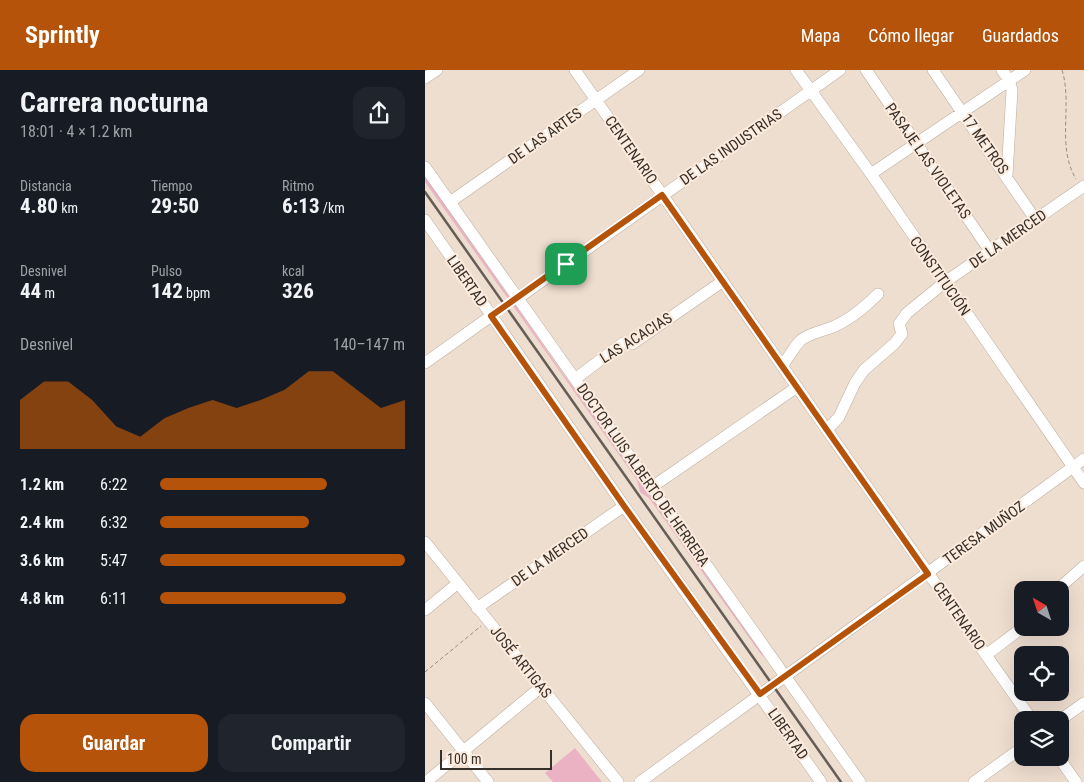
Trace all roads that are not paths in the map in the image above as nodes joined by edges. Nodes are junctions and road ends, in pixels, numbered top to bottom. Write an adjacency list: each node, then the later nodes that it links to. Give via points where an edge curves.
1 (437, 70): 10 (street)
2 (575, 70): 13 (street, CENTENARIO)
3 (639, 70): 13 (street, DE LAS ARTES)
4 (796, 70): 12 (street, CONSTITUCIÓN)
5 (840, 70): 12 (street, DE LAS INDUSTRIAS)
6 (866, 70): 15 (street, PASAJE LAS VIOLETAS)
7 (933, 70): 14 (street, 17 METROS)
8 (1002, 70): 11 (street)
9 (1025, 70): 11 (street)
10 (425, 78)
11 (1009, 80): 14 (street); 18 (street, via 1012,90)
12 (811, 91): 17 (street, CONSTITUCIÓN); 20 (street, DE LAS INDUSTRIAS)
13 (597, 100): 20 (street, CENTENARIO); 21 (street, DE LAS ARTES)
14 (962, 112): 15 (street); 18 (street, 17 METROS)
15 (915, 144): 17 (street); 24 (street, PASAJE LAS VIOLETAS)
16 (425, 168): 21 (street, DOCTOR LUIS ALBERTO DE HERRERA)
17 (871, 174): 26 (street, CONSTITUCIÓN)
18 (1007, 175): 22 (street, 17 METROS)
19 (1083, 187): 22 (street, DE LA MERCED)
20 (662, 195): 25 (street, CENTENARIO); 28 (street, DE LAS INDUSTRIAS)
21 (450, 202): 28 (street, DOCTOR LUIS ALBERTO DE HERRERA)
22 (1035, 219): 24 (street, DE LA MERCED)
23 (425, 220): 29 (street, LIBERTAD)
24 (990, 251): 26 (street, DE LA MERCED)
25 (723, 281): 31 (street, CENTENARIO); 32 (street, LAS ACACIAS, via 632,344 623,342)
26 (945, 282): 34 (street, DE LA MERCED, via 907,313 899,324 901,334 864,370 839,418); 36 (street, CONSTITUCIÓN)
27 (878, 294): 31 (street, via 846,320 798,342)
28 (518, 298): 32 (street, DOCTOR LUIS ALBERTO DE HERRERA)
29 (491, 316): 30 (street); 39 (street, LIBERTAD)
30 (425, 363)
31 (782, 366): 33 (street, CENTENARIO)
32 (575, 379): 38 (street, DOCTOR LUIS ALBERTO DE HERRERA)
33 (797, 388): 34 (street, CENTENARIO); 38 (street)
34 (827, 430): 42 (street, CENTENARIO)
35 (1084, 459): 36 (street, TERESA MUÑOZ)
36 (1074, 467): 37 (street, CONSTITUCIÓN); 42 (street, TERESA MUÑOZ)
37 (1084, 483)
38 (652, 487): 49 (street, DOCTOR LUIS ALBERTO DE HERRERA)
39 (624, 506): 45 (street, DE LA MERCED); 51 (street, LIBERTAD)
40 (425, 542): 44 (street, JOSÉ ARTIGAS)
41 (1084, 566): 43 (street)
42 (928, 574): 48 (street, CENTENARIO); 49 (street, TERESA MUÑOZ)
43 (1067, 581)
44 (458, 583): 45 (street, JOSÉ ARTIGAS); 46 (street)
45 (477, 608): 50 (street, JOSÉ ARTIGAS)
46 (425, 610)
47 (1014, 634): 48 (street)
48 (986, 655): 54 (street, CENTENARIO)
49 (785, 675): 51 (street, TERESA MUÑOZ); 64 (street, DOCTOR LUIS ALBERTO DE HERRERA)
50 (541, 687): 56 (street); 61 (street, JOSÉ ARTIGAS)
51 (760, 694): 62 (street, TERESA MUÑOZ); 63 (street, LIBERTAD)
52 (1084, 703): 55 (street)
53 (425, 704): 56 (street)
54 (1026, 711)
55 (1069, 714)
56 (463, 751): 59 (street); 60 (street)
57 (1014, 753): 65 (street)
58 (1065, 766): 66 (street)
59 (426, 782)
60 (488, 782)
61 (617, 782)
62 (640, 782)
63 (821, 782)
64 (861, 782)
65 (974, 782)
66 (1076, 782)

